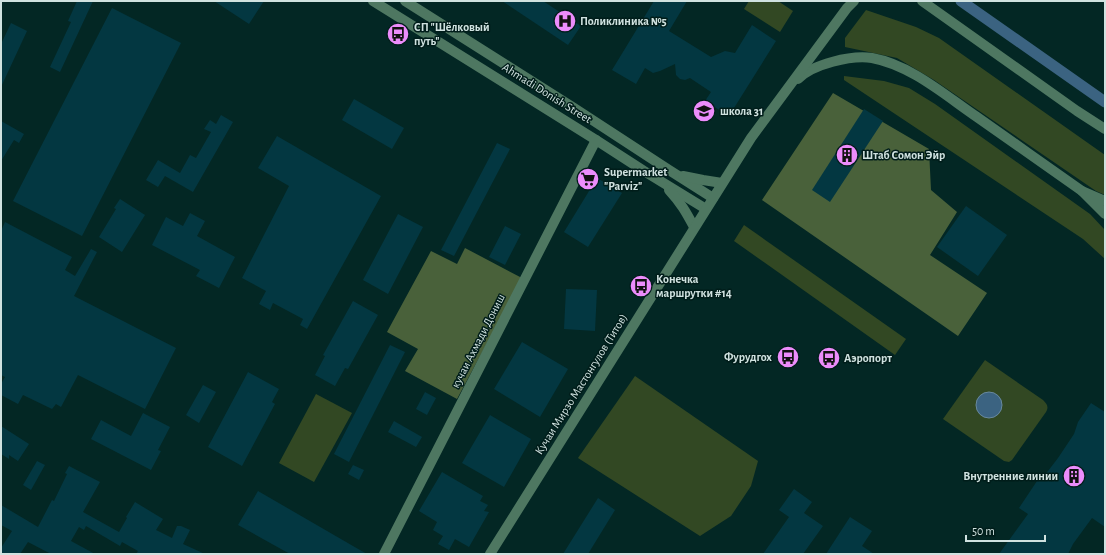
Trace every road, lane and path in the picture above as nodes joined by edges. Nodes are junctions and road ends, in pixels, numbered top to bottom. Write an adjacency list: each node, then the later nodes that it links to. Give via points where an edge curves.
1 (373, 1): 7 (street, Ahmadi Donish Street)
2 (405, 1): 8 (street, Ahmadi Donish Street)
3 (854, 1): 5 (street)
4 (922, 1): 6 (street)
5 (785, 91): 10 (street, Кучаи Мирзо Мастонгулов (Титов)); 11 (street, via 800,76 819,66 857,58 886,62 932,86)
6 (1105, 129)
7 (596, 140): 9 (street, Ahmadi Donish Street); 17 (street, кучаи Ахмади Дониш)
8 (668, 170): 10 (street, via 687,177); 12 (street, Ahmadi Donish Street)
9 (660, 181): 14 (street, Ahmadi Donish Street); 16 (street, via 686,210)
10 (722, 183): 12 (street, Кучаи Мирзо Мастонгулов (Титов))
11 (1082, 191): 13 (street); 15 (street)
12 (713, 198): 14 (street, Кучаи Мирзо Мастонгулов (Титов))
13 (1105, 201)
14 (706, 208): 16 (street, Кучаи Мирзо Мастонгулов (Титов))
15 (1105, 214)
16 (694, 227): 18 (street, Кучаи Мирзо Мастонгулов (Титов))
17 (384, 554)
18 (490, 554)

